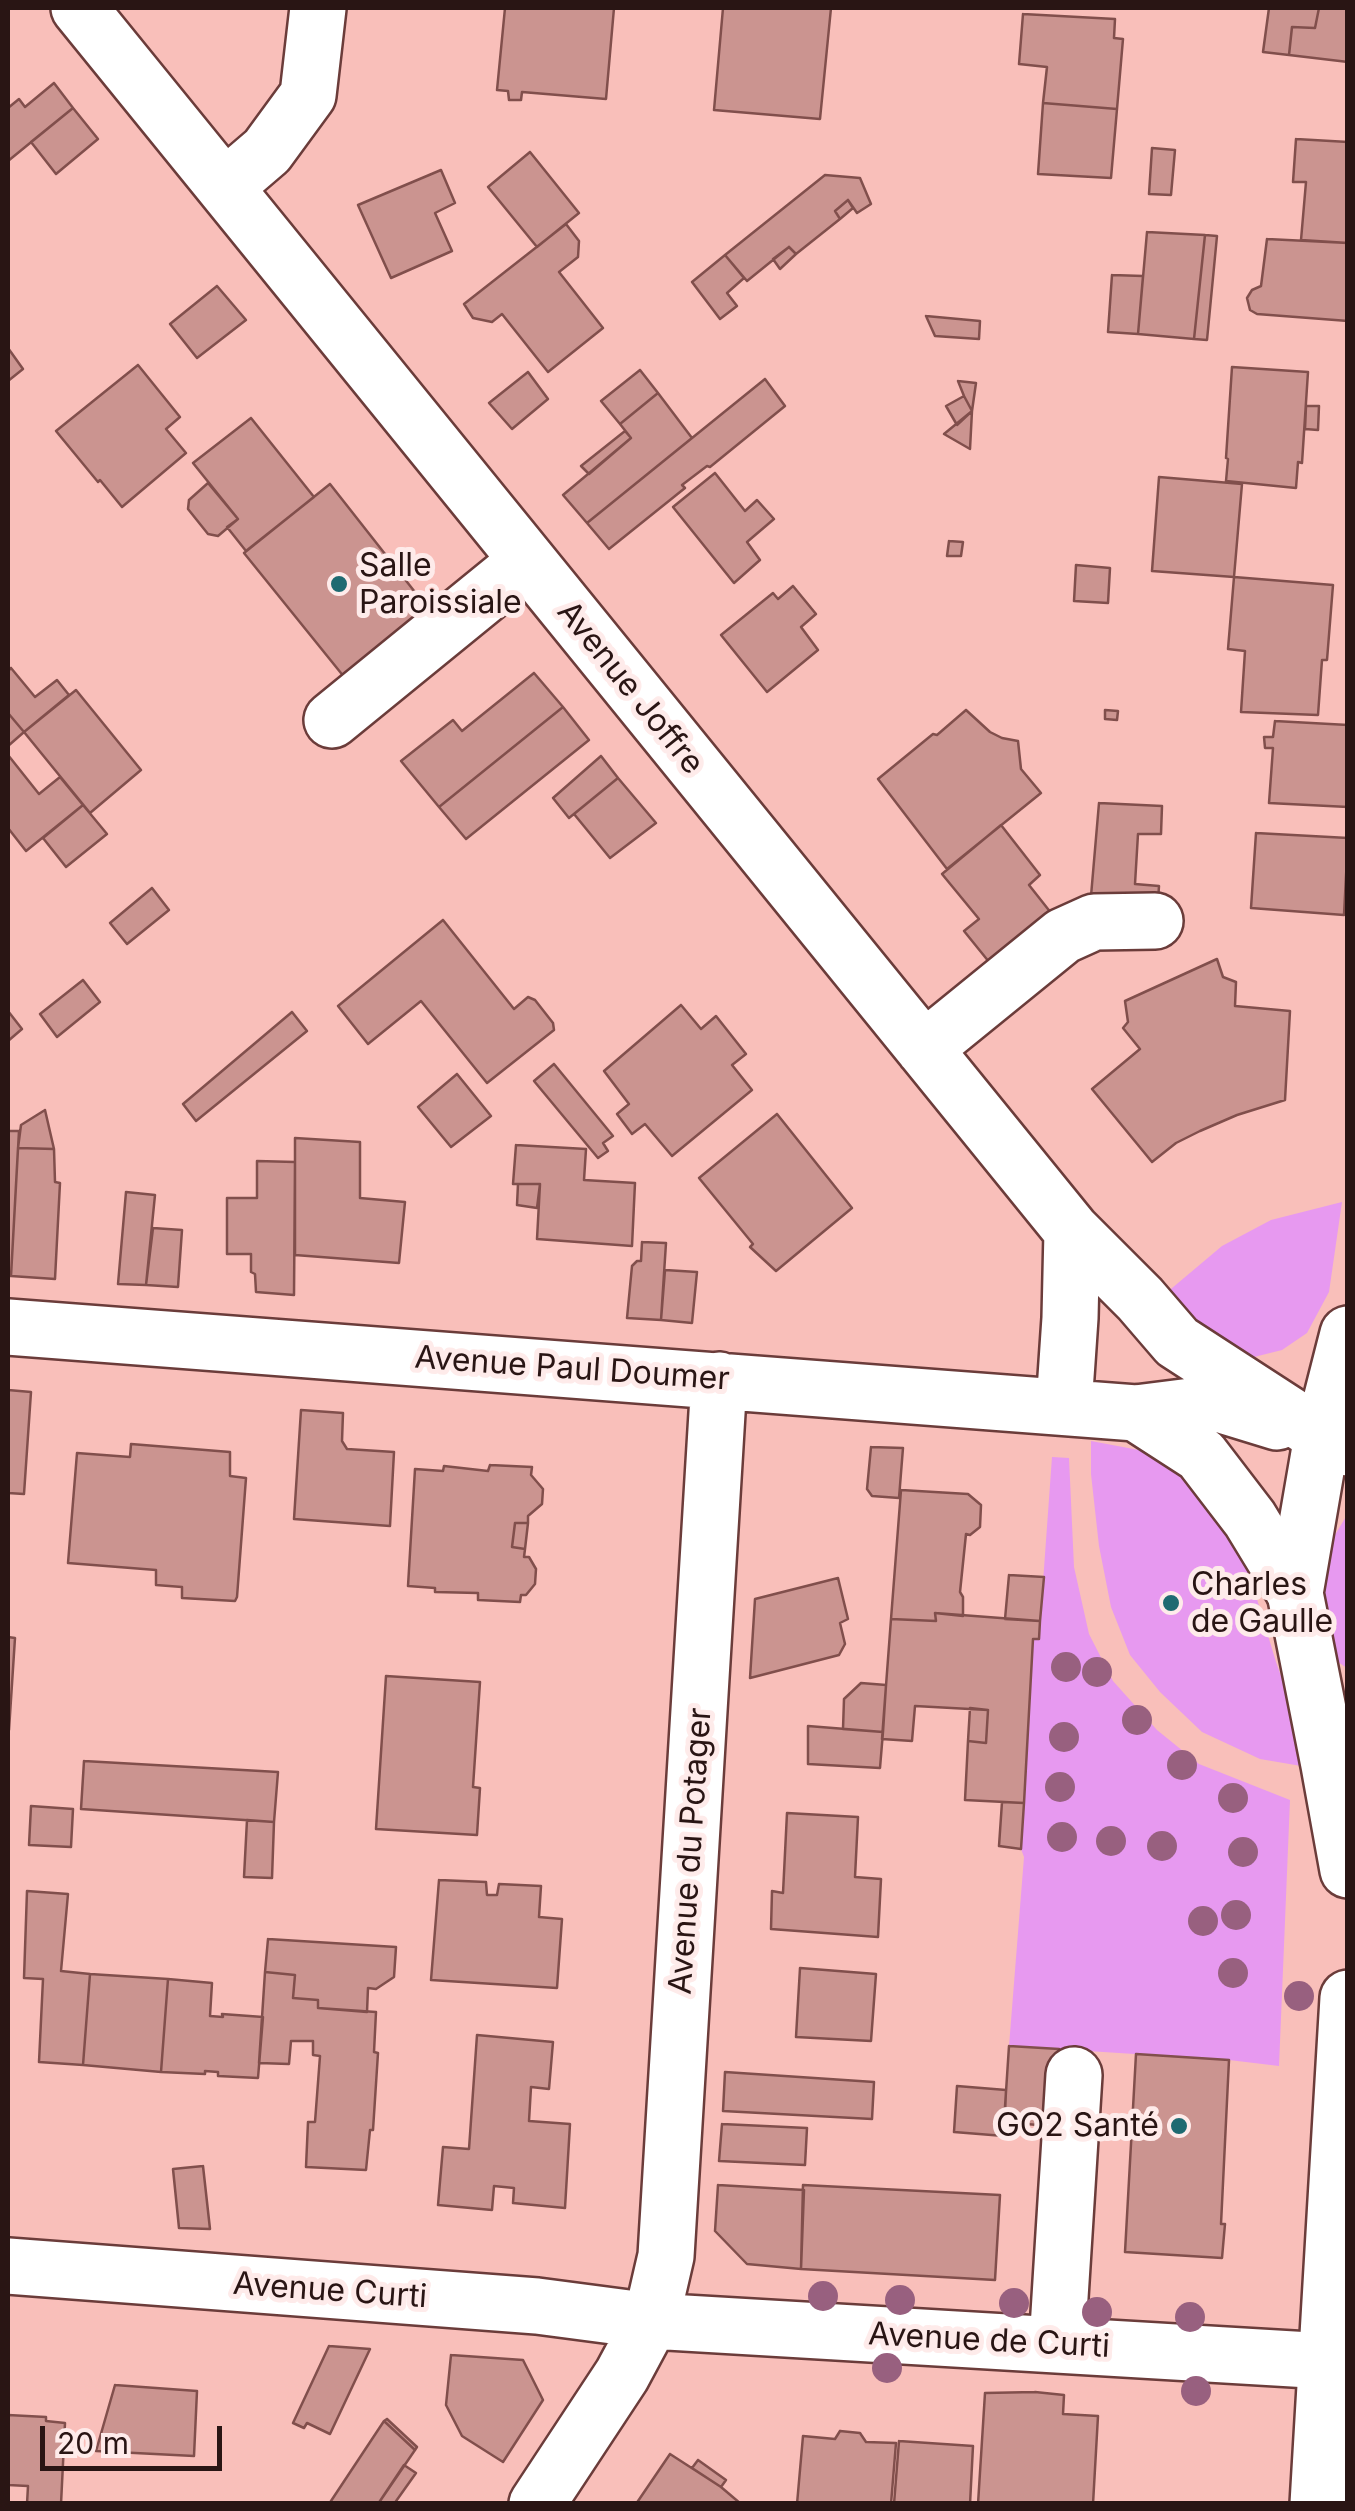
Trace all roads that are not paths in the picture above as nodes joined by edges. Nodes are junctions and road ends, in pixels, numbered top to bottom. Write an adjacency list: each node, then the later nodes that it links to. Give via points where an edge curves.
1 (79, 8): 3 (street, Avenue Joffre)
2 (318, 8): 3 (street, via 308,95 267,150)
3 (224, 187): 4 (street, Avenue Joffre)
4 (527, 560): 5 (street); 7 (street, Avenue Joffre)
5 (332, 720)
6 (1155, 921): 7 (street, via 1094,922 1063,936)
7 (924, 1049): 8 (street, Avenue Joffre)
8 (1072, 1231): 12 (street); 14 (street, Avenue Joffre, via 1178,1342)
9 (8, 1328): 11 (street, Avenue Paul Doumer)
10 (1348, 1334): 14 (street)
11 (719, 1380): 12 (street, Avenue Paul Doumer); 21 (street, Avenue du Potager, via 666,2256)
12 (1064, 1406): 13 (street, Avenue Paul Doumer)
13 (1136, 1413): 14 (street, via 1215,1403); 15 (street, via 1201,1455)
14 (1335, 1442): 15 (street)
15 (1295, 1594): 16 (street)
16 (1329, 1684): 17 (street)
17 (1348, 1870)
18 (1348, 1998): 23 (street)
19 (1074, 2075): 22 (street)
20 (8, 2266): 21 (street, Avenue Curti, via 537,2306)
21 (651, 2321): 22 (street, Avenue de Curti); 24 (street, Avenue du Potager)
22 (1057, 2345): 23 (street, Avenue de Curti)
23 (1327, 2361): 25 (street)
24 (537, 2504)
25 (1318, 2504)

